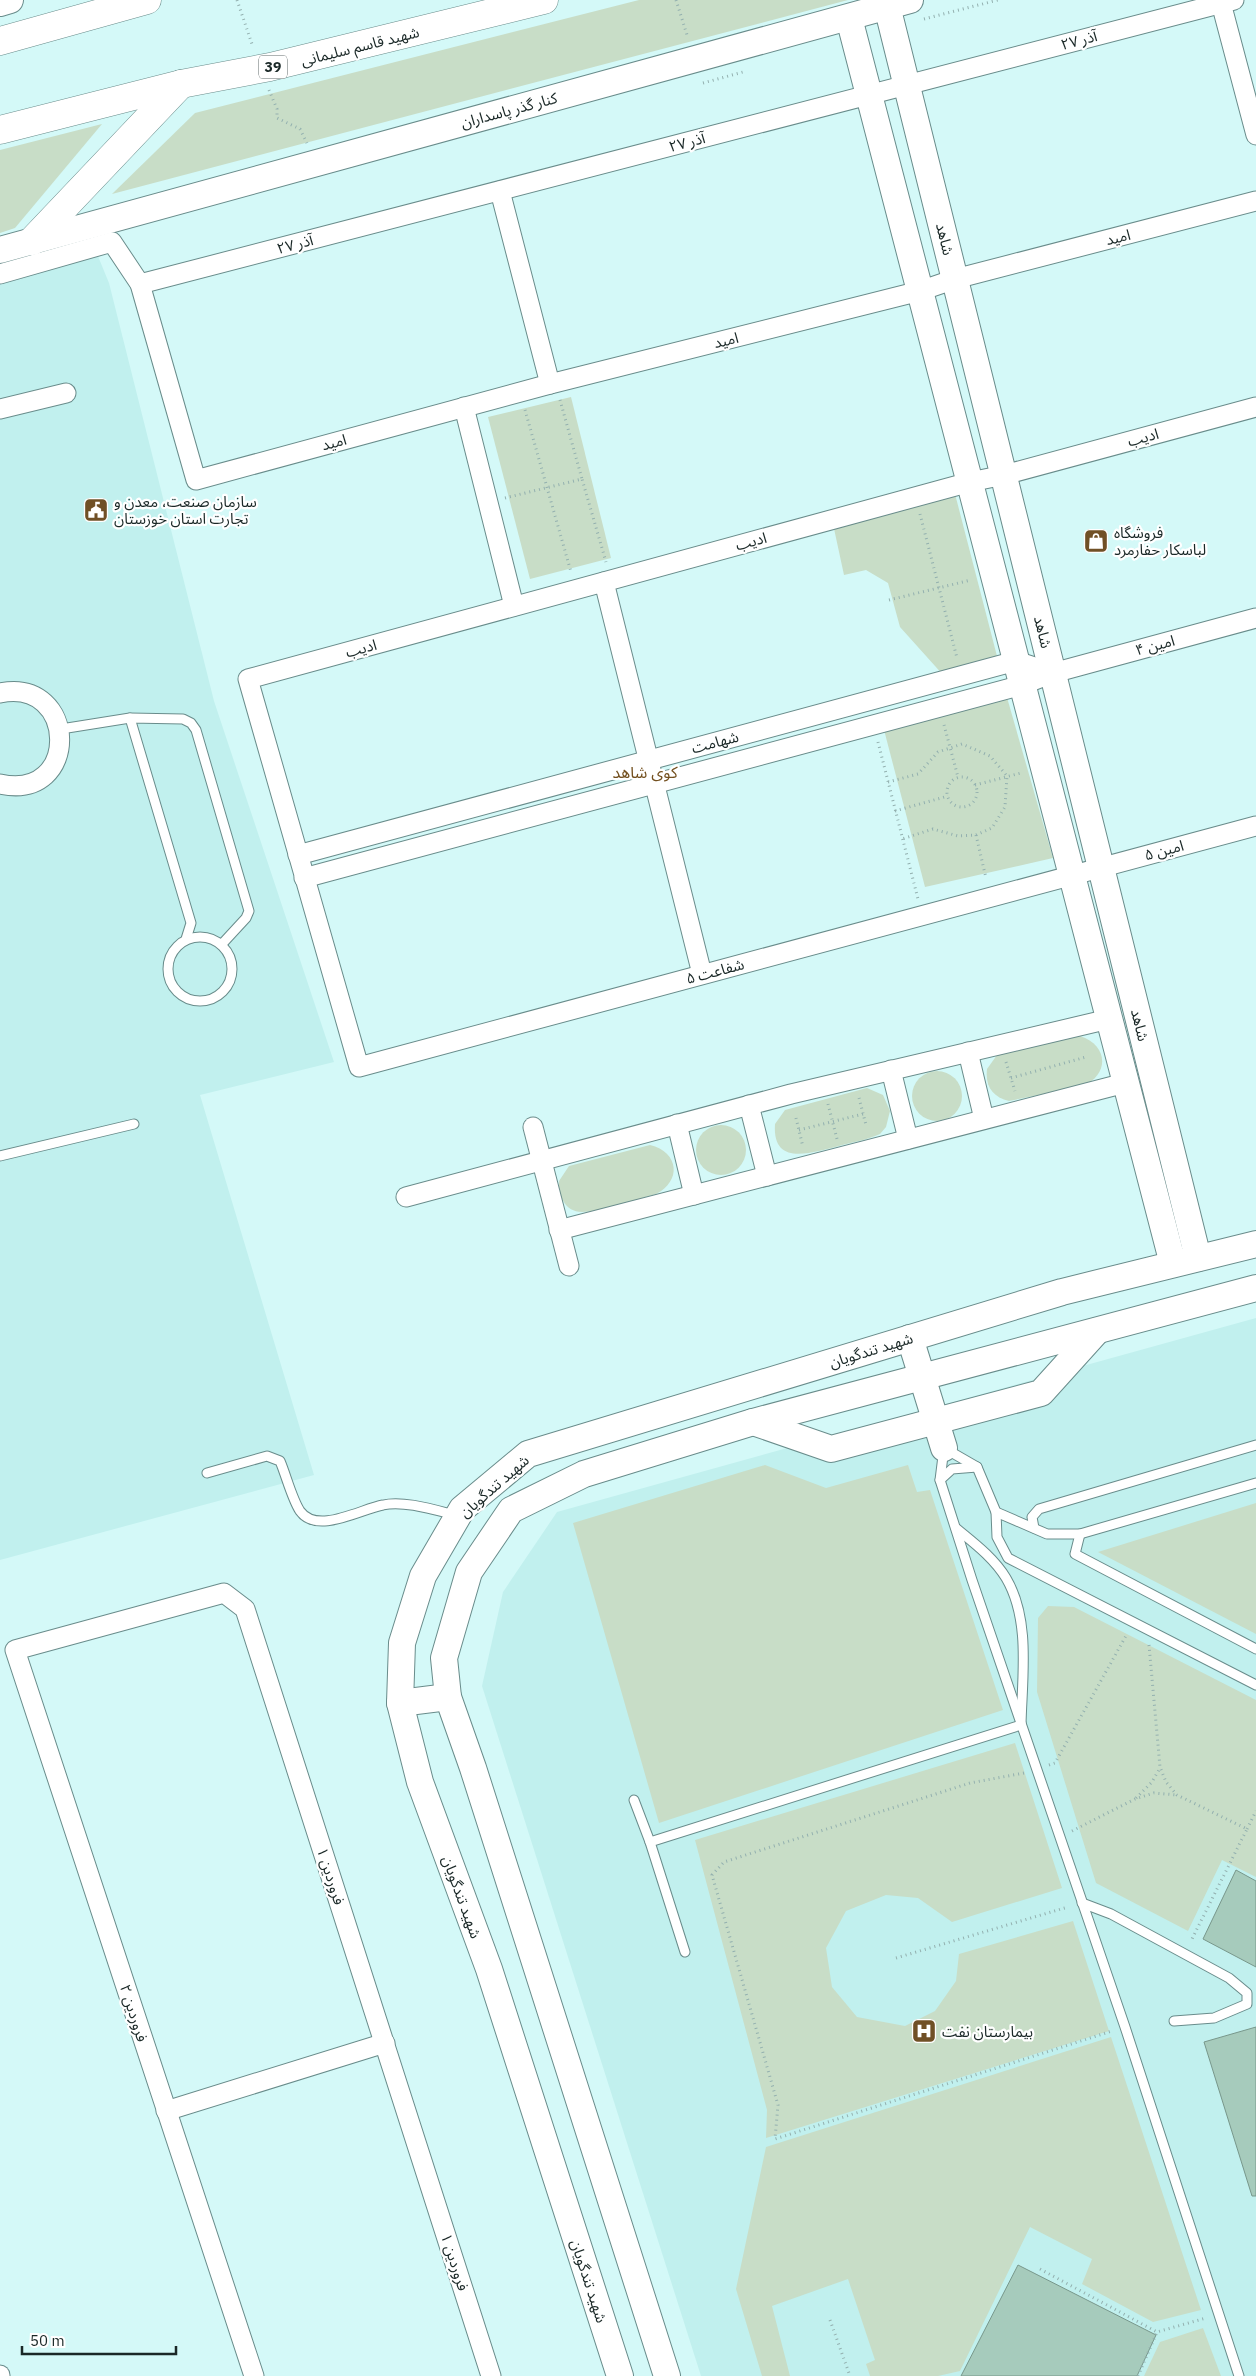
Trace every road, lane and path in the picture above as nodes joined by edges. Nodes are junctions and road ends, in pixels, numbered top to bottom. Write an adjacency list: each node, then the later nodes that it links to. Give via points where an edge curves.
1 (10, 0): 6 (main road)
2 (147, 0): 9 (highway)
3 (237, 0): 10 (path)
4 (544, 0): 10 (highway, شهید قاسم سلیمانی / 39)
5 (1227, 2): 12 (street, آذر ۲۷); 15 (street)
6 (0, 3)
7 (899, 3): 8 (main road, کنار گذر پاسداران); 12 (main road, شاهد)
8 (849, 18): 13 (main road, شاهد); 16 (main road, کنار گذر پاسداران)
9 (0, 41)
10 (260, 69): 11 (highway, شهید قاسم سلیمانی / 39); 16 (path, via 277,109 277,118 300,129)
11 (182, 84): 14 (highway, شهید قاسم سلیمانی / 39); 19 (highway)
12 (908, 85): 13 (street, آذر ۲۷); 22 (main road, شاهد)
13 (870, 95): 17 (street, آذر ۲۷); 24 (main road, شاهد)
14 (0, 130)
15 (1256, 135)
16 (317, 162): 19 (main road, کنار گذر پاسداران)
17 (500, 191): 23 (street, آذر ۲۷); 25 (street)
18 (1256, 201): 22 (street, امید)
19 (32, 242): 20 (main road, کنار گذر پاسداران)
20 (0, 250)
21 (0, 274): 23 (street, via 112,242)
22 (955, 279): 24 (street, امید); 31 (main road, شاهد)
23 (140, 284): 28 (street, امید, via 196,480)
24 (920, 291): 25 (street, امید); 33 (main road, شاهد)
25 (554, 391): 26 (street, امید); 32 (path)
26 (521, 392): 28 (street, امید); 34 (path)
27 (66, 393): 30 (street)
28 (464, 407): 36 (street)
29 (1256, 407): 31 (street, ادیب)
30 (0, 409)
31 (1004, 475): 33 (street, ادیب); 45 (main road, شاهد)
32 (582, 479): 34 (path); 38 (path)
33 (970, 482): 35 (street, ادیب); 37 (main road, شاهد)
34 (547, 487): 36 (path); 40 (path)
35 (915, 497): 38 (street, ادیب); 39 (path)
36 (488, 503): 42 (street)
37 (994, 574): 39 (path); 44 (main road, شاهد)
38 (607, 581): 40 (street, ادیب); 52 (street)
39 (939, 588): 41 (path); 46 (path)
40 (576, 590): 42 (street, ادیب)
41 (889, 600)
42 (514, 606): 65 (street, ادیب, via 248,679)
43 (1256, 618): 45 (street, امین ۴)
44 (1019, 673): 45 (street); 46 (street, شهامت); 49 (street, شهامت); 53 (main road, شاهد)
45 (1053, 673): 66 (main road, شاهد)
46 (962, 675): 52 (street, شهامت)
47 (0, 691): 50 (street, via 23,692 48,705)
48 (130, 718): 50 (lane); 71 (lane, via 191,923); 72 (lane, via 183,719 196,730 249,910 246,918)
49 (873, 725): 56 (path); 58 (street, شهامت)
50 (61, 729): 57 (street, via 59,756 43,778 17,788)
51 (951, 748): 54 (path, via 962,744 990,756); 55 (path); 56 (path, via 938,752 918,774)
52 (648, 760): 58 (street); 65 (street, شهامت)
53 (1044, 768): 54 (path); 67 (main road, شاهد)
54 (1007, 776): 59 (path); 63 (path, via 1005,807 992,828)
55 (958, 777): 59 (path, via 974,781); 60 (path, via 951,780 946,791)
56 (888, 782): 61 (path)
57 (0, 784)
58 (655, 784): 68 (street, شهامت); 73 (street)
59 (975, 785): 60 (path, via 978,792 973,803 961,808 950,802)
60 (948, 796): 61 (path)
61 (895, 811): 64 (path)
62 (1256, 826): 66 (street, امین ۵)
63 (976, 835): 64 (path, via 958,836 933,829); 69 (path)
64 (902, 839): 70 (path)
65 (298, 855): 68 (street)
66 (1100, 867): 67 (street, امین ۵); 104 (main road, شاهد)
67 (1072, 874): 69 (street, شفاعت ۵); 74 (main road, شاهد)
68 (304, 878): 73 (street, شفاعت ۵, via 359,1067)
69 (990, 896): 70 (street, شفاعت ۵)
70 (922, 915): 73 (street, شفاعت ۵)
71 (186, 939): 72 (lane, via 205,936); 72 (lane, via 172,951 167,969 172,987 186,999 205,1002 222,994 232,978 232,960)
72 (222, 944)
73 (702, 974)
74 (1109, 1019): 75 (street); 80 (main road, شاهد)
75 (1001, 1044): 76 (street); 79 (path)
76 (968, 1052): 78 (street); 87 (street)
77 (1086, 1057): 79 (path)
78 (891, 1070): 81 (street); 94 (street)
79 (1011, 1078): 84 (path)
80 (1125, 1083): 84 (street); 105 (main road, شاهد)
81 (824, 1086): 83 (street); 88 (path)
82 (859, 1098): 85 (path)
83 (749, 1105): 90 (street); 99 (street)
84 (1021, 1110): 87 (street)
85 (863, 1114): 88 (path); 91 (path)
86 (796, 1118): 93 (path)
87 (984, 1119): 94 (street)
88 (833, 1122): 93 (path); 97 (path)
89 (134, 1124): 96 (lane)
90 (677, 1124): 98 (street); 100 (street)
91 (866, 1125)
92 (533, 1127): 98 (street)
93 (799, 1130): 95 (path)
94 (908, 1139): 97 (street)
95 (803, 1150)
96 (0, 1156)
97 (842, 1156): 99 (street)
98 (541, 1160): 101 (street); 102 (street)
99 (767, 1176): 100 (street)
100 (694, 1195): 102 (street)
101 (406, 1197)
102 (559, 1230): 106 (street)
103 (1256, 1244): 104 (main road, شهید تندگویان)
104 (1198, 1258): 105 (main road, شهید تندگویان)
105 (1173, 1264): 109 (main road, شهید تندگویان, via 1062,1292)
106 (569, 1266)
107 (1256, 1288): 108 (main road, شهید تندگویان)
108 (1097, 1331): 110 (main road, شهید تندگویان); 112 (main road, via 1041,1393)
109 (910, 1338): 110 (main road); 113 (main road, شهید تندگویان)
110 (922, 1377): 111 (main road, شهید تندگویان); 112 (main road)
111 (753, 1422): 112 (main road, via 831,1449); 118 (main road, شهید تندگویان)
112 (934, 1422): 115 (main road)
113 (571, 1441): 118 (main road); 122 (main road, شهید تندگویان, via 528,1454 462,1509)
114 (1256, 1445): 124 (lane, via 1040,1509 1032,1517)
115 (944, 1448): 116 (lane); 119 (lane)
116 (977, 1467): 119 (lane, via 952,1469); 121 (lane)
117 (207, 1473): 122 (lane, via 267,1456 280,1461 300,1512 312,1520 327,1522 385,1504 422,1507)
118 (584, 1474): 131 (main road, شهید تندگویان, via 511,1510 469,1572 444,1658)
119 (940, 1480): 123 (lane)
120 (1256, 1483): 125 (lane)
121 (996, 1512): 124 (lane); 126 (lane, via 997,1537 1008,1558)
122 (458, 1516): 132 (main road, شهید تندگویان, via 423,1576 402,1643)
123 (955, 1528): 133 (lane); 133 (lane, via 986,1553 1006,1578 1022,1620)
124 (1034, 1528): 125 (lane, via 1047,1534)
125 (1080, 1534): 128 (lane, via 1075,1554)
126 (1134, 1622): 127 (lane); 135 (path, via 1055,1763)
127 (1148, 1630): 130 (lane); 134 (path)
128 (1256, 1649)
129 (15, 1650): 149 (street, فروردین ۱, via 224,1593 245,1609); 150 (street, فروردین ۲)
130 (1256, 1685)
131 (448, 1697): 132 (main road); 158 (main road, شهید تندگویان)
132 (400, 1703): 157 (main road, شهید تندگویان, via 420,1782 488,1969)
133 (1021, 1725): 135 (lane); 142 (lane)
134 (1160, 1767): 136 (path, via 1166,1782); 137 (path, via 1152,1782)
135 (1036, 1770): 141 (lane); 148 (path, via 970,1783 724,1862 712,1875 778,2106 775,2139)
136 (1178, 1795): 137 (path, via 1154,1793); 140 (path)
137 (1135, 1799): 141 (path)
138 (634, 1800): 142 (lane)
139 (1256, 1811): 140 (path)
140 (1247, 1829): 145 (path)
141 (1060, 1837): 143 (lane)
142 (650, 1842): 144 (lane)
143 (1082, 1902): 145 (lane, via 1112,1914); 146 (path); 148 (lane)
144 (684, 1952)
145 (1185, 1954): 147 (lane, via 1229,1978 1247,1993 1247,2004 1214,2018)
146 (896, 1958)
147 (1174, 2020)
148 (1125, 2027): 152 (lane)
149 (385, 2044): 150 (street); 156 (street, فروردین ۱)
150 (166, 2110): 155 (street, فروردین ۲)
151 (1040, 2269): 154 (path)
152 (1219, 2315): 154 (path); 161 (lane)
153 (830, 2320): 159 (path)
154 (1157, 2332): 160 (path)
155 (254, 2376)
156 (491, 2376)
157 (620, 2376)
158 (667, 2376)
159 (850, 2376)
160 (1138, 2376)
161 (1239, 2376)

